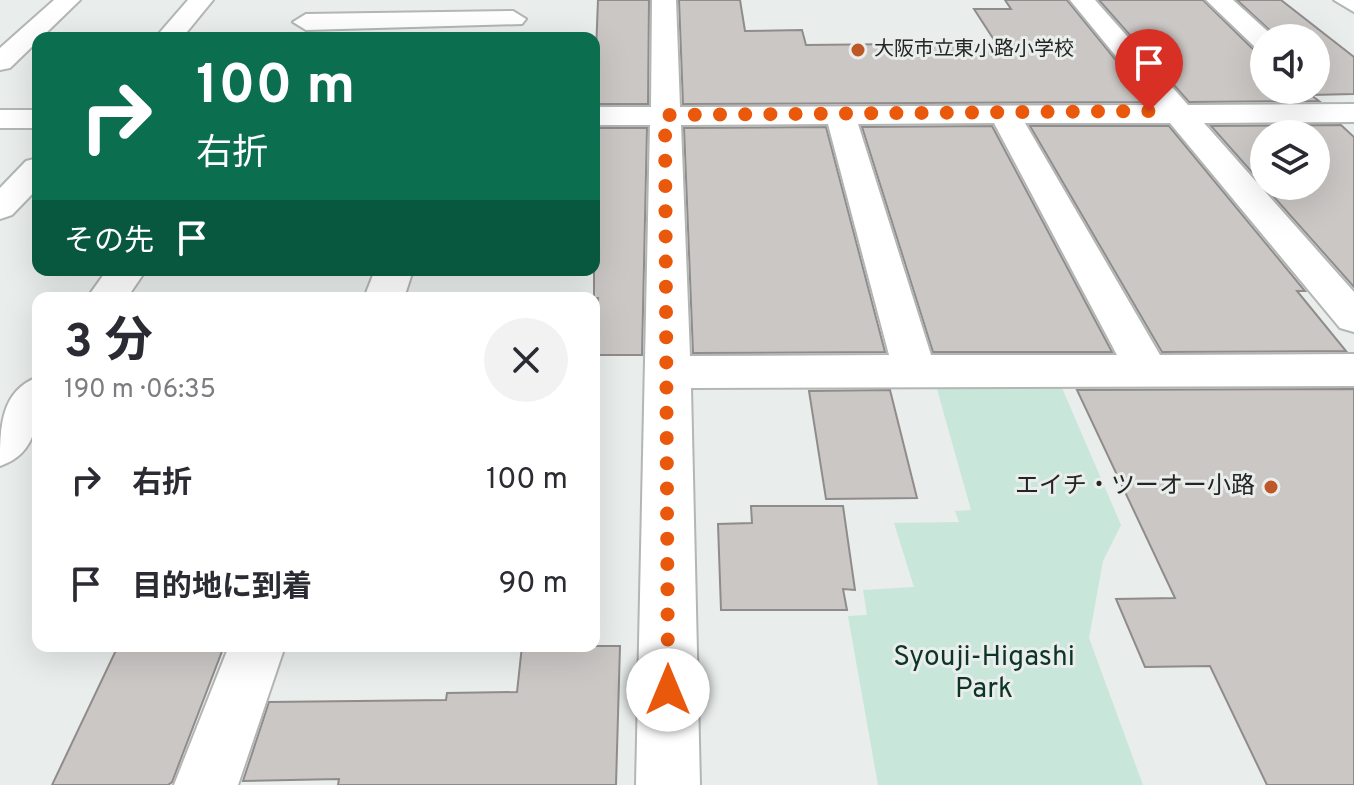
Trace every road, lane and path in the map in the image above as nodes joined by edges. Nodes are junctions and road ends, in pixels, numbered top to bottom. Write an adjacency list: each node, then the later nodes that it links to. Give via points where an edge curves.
1 (68, 0): 13 (street)
2 (201, 0): 14 (street)
3 (321, 0): 12 (street)
4 (664, 0): 21 (street)
5 (1082, 0): 20 (street)
6 (1218, 0): 11 (street)
7 (1346, 0): 8 (street)
8 (1354, 5)
9 (375, 10): 10 (street); 12 (street)
10 (513, 19)
11 (1250, 29)
12 (300, 30)
13 (33, 32)
14 (173, 32)
15 (32, 33): 16 (street)
16 (0, 62)
17 (1330, 99): 23 (street)
18 (1003, 112): 19 (street); 20 (street); 29 (street)
19 (840, 113): 21 (street); 31 (street)
20 (1178, 113): 23 (street); 28 (street)
21 (665, 115): 22 (street); 32 (street)
22 (600, 116)
23 (1351, 116)
24 (0, 119): 25 (street)
25 (32, 119)
26 (32, 174): 27 (street)
27 (0, 208)
28 (1354, 318)
29 (1147, 370): 30 (street); 31 (street)
30 (1354, 370)
31 (915, 371): 32 (street)
32 (669, 372): 37 (street)
33 (32, 402): 34 (street)
34 (0, 447)
35 (255, 652): 36 (street)
36 (206, 785)
37 (668, 785)

